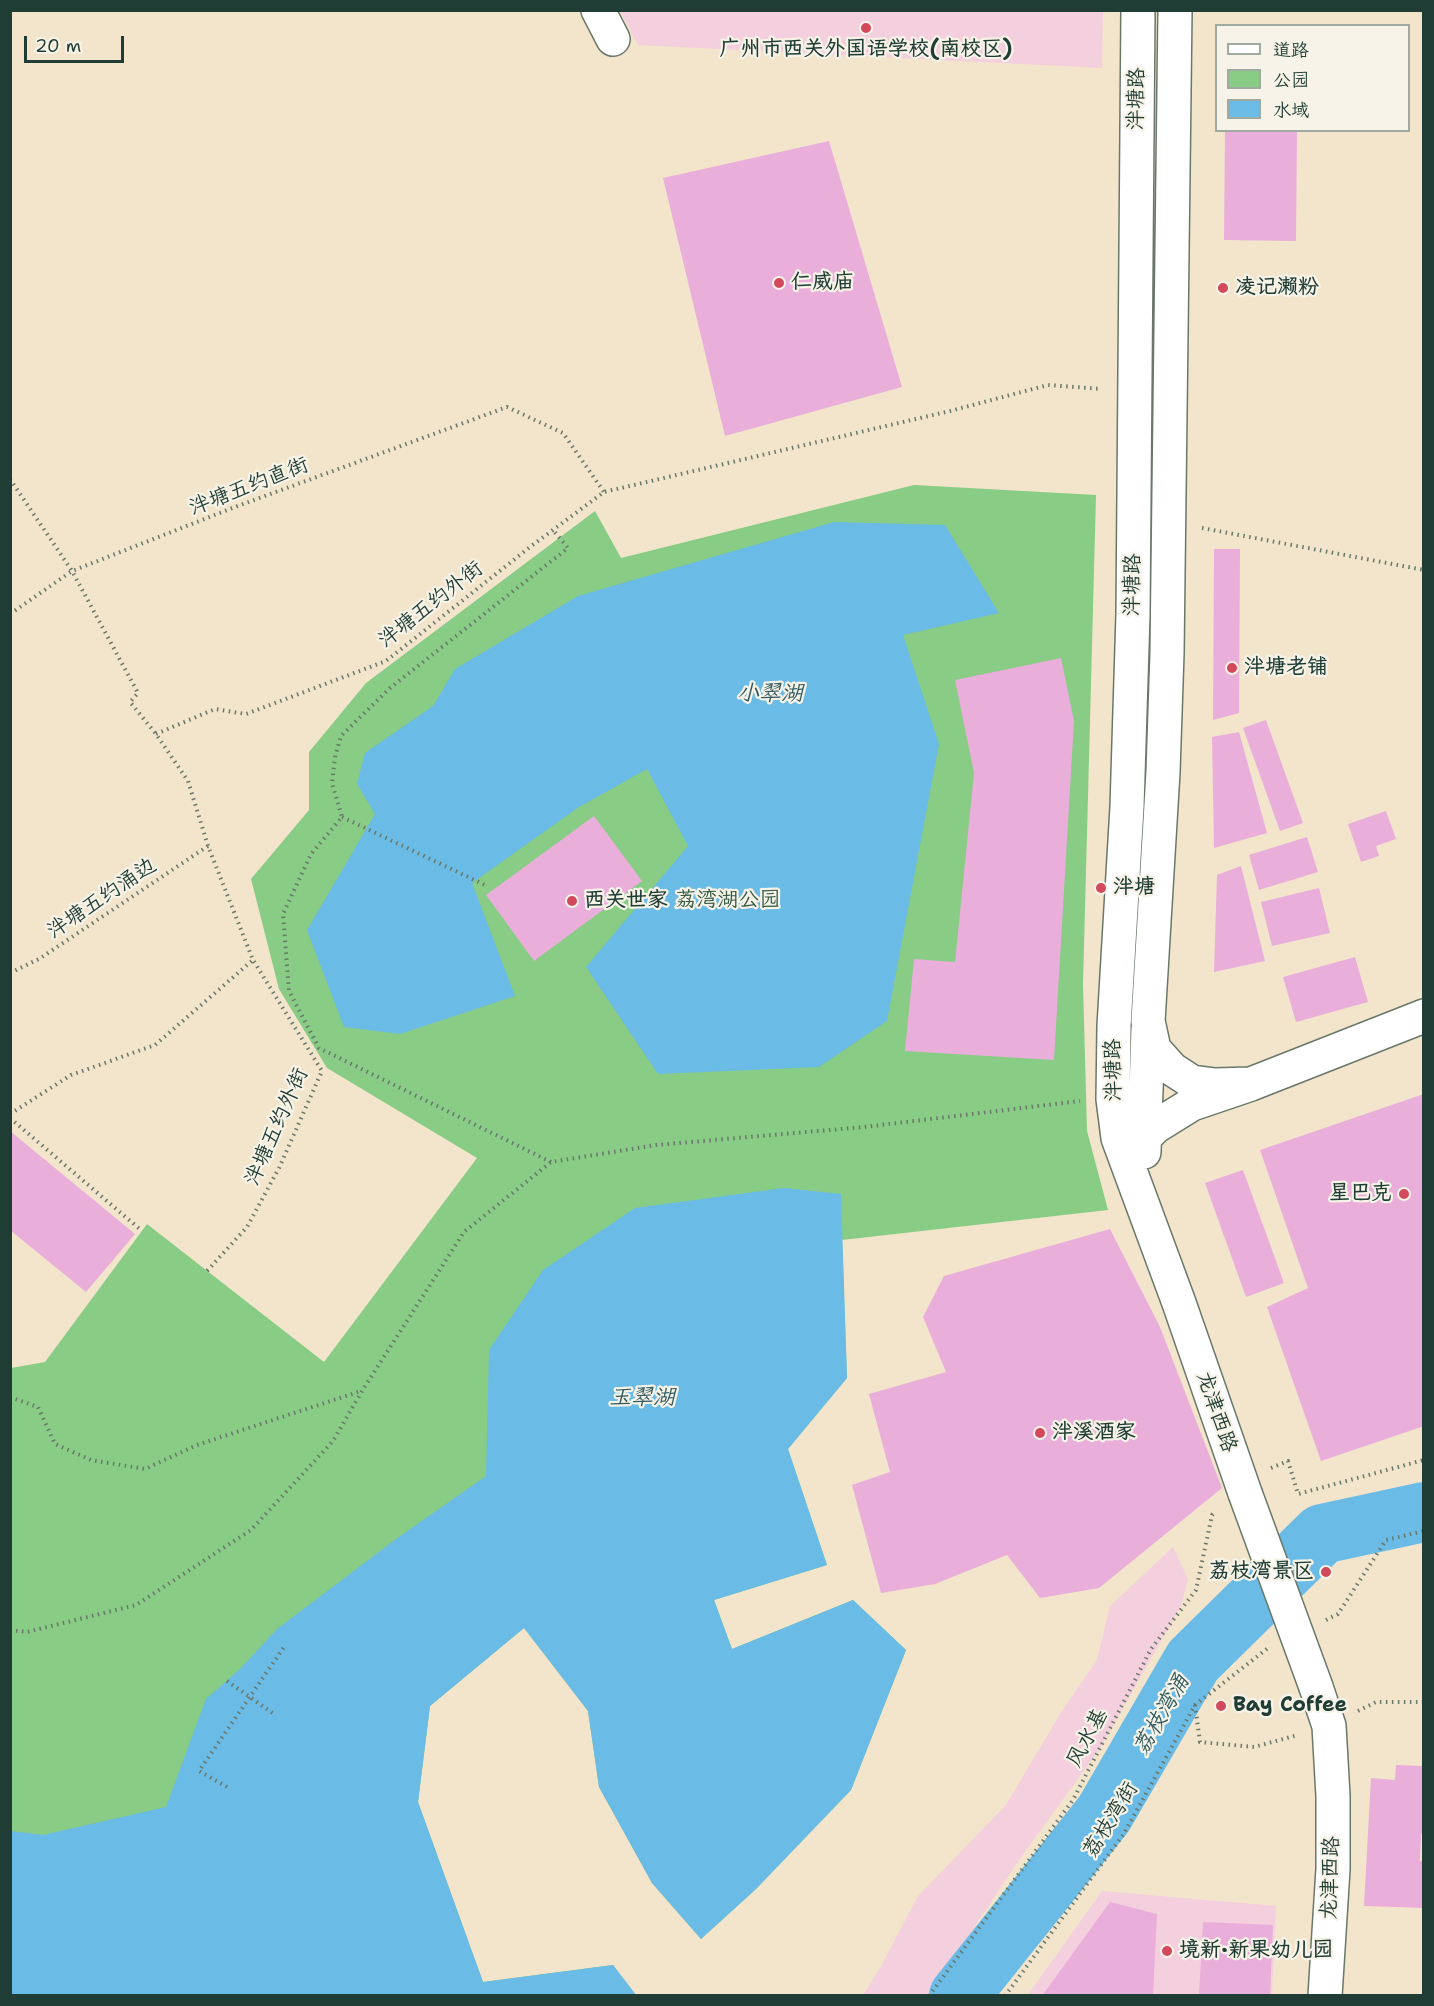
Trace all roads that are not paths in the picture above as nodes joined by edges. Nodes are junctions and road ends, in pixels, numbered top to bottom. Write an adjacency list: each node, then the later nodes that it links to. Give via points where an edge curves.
1 (598, 10): 4 (street)
2 (1138, 10): 8 (street, 泮塘路, via 1133,614 1113,1099 1118,1138)
3 (1174, 10): 6 (street, via 1167,653)
4 (614, 39)
5 (1424, 1016): 7 (street)
6 (1148, 1021): 7 (street, via 1154,1048 1172,1070 1192,1082); 8 (street)
7 (1251, 1084): 8 (street, via 1192,1104 1155,1127)
8 (1135, 1147): 9 (street, 龙津西路, bridge, via 1143,1204 1329,1726 1333,1869)
9 (1324, 1995)

